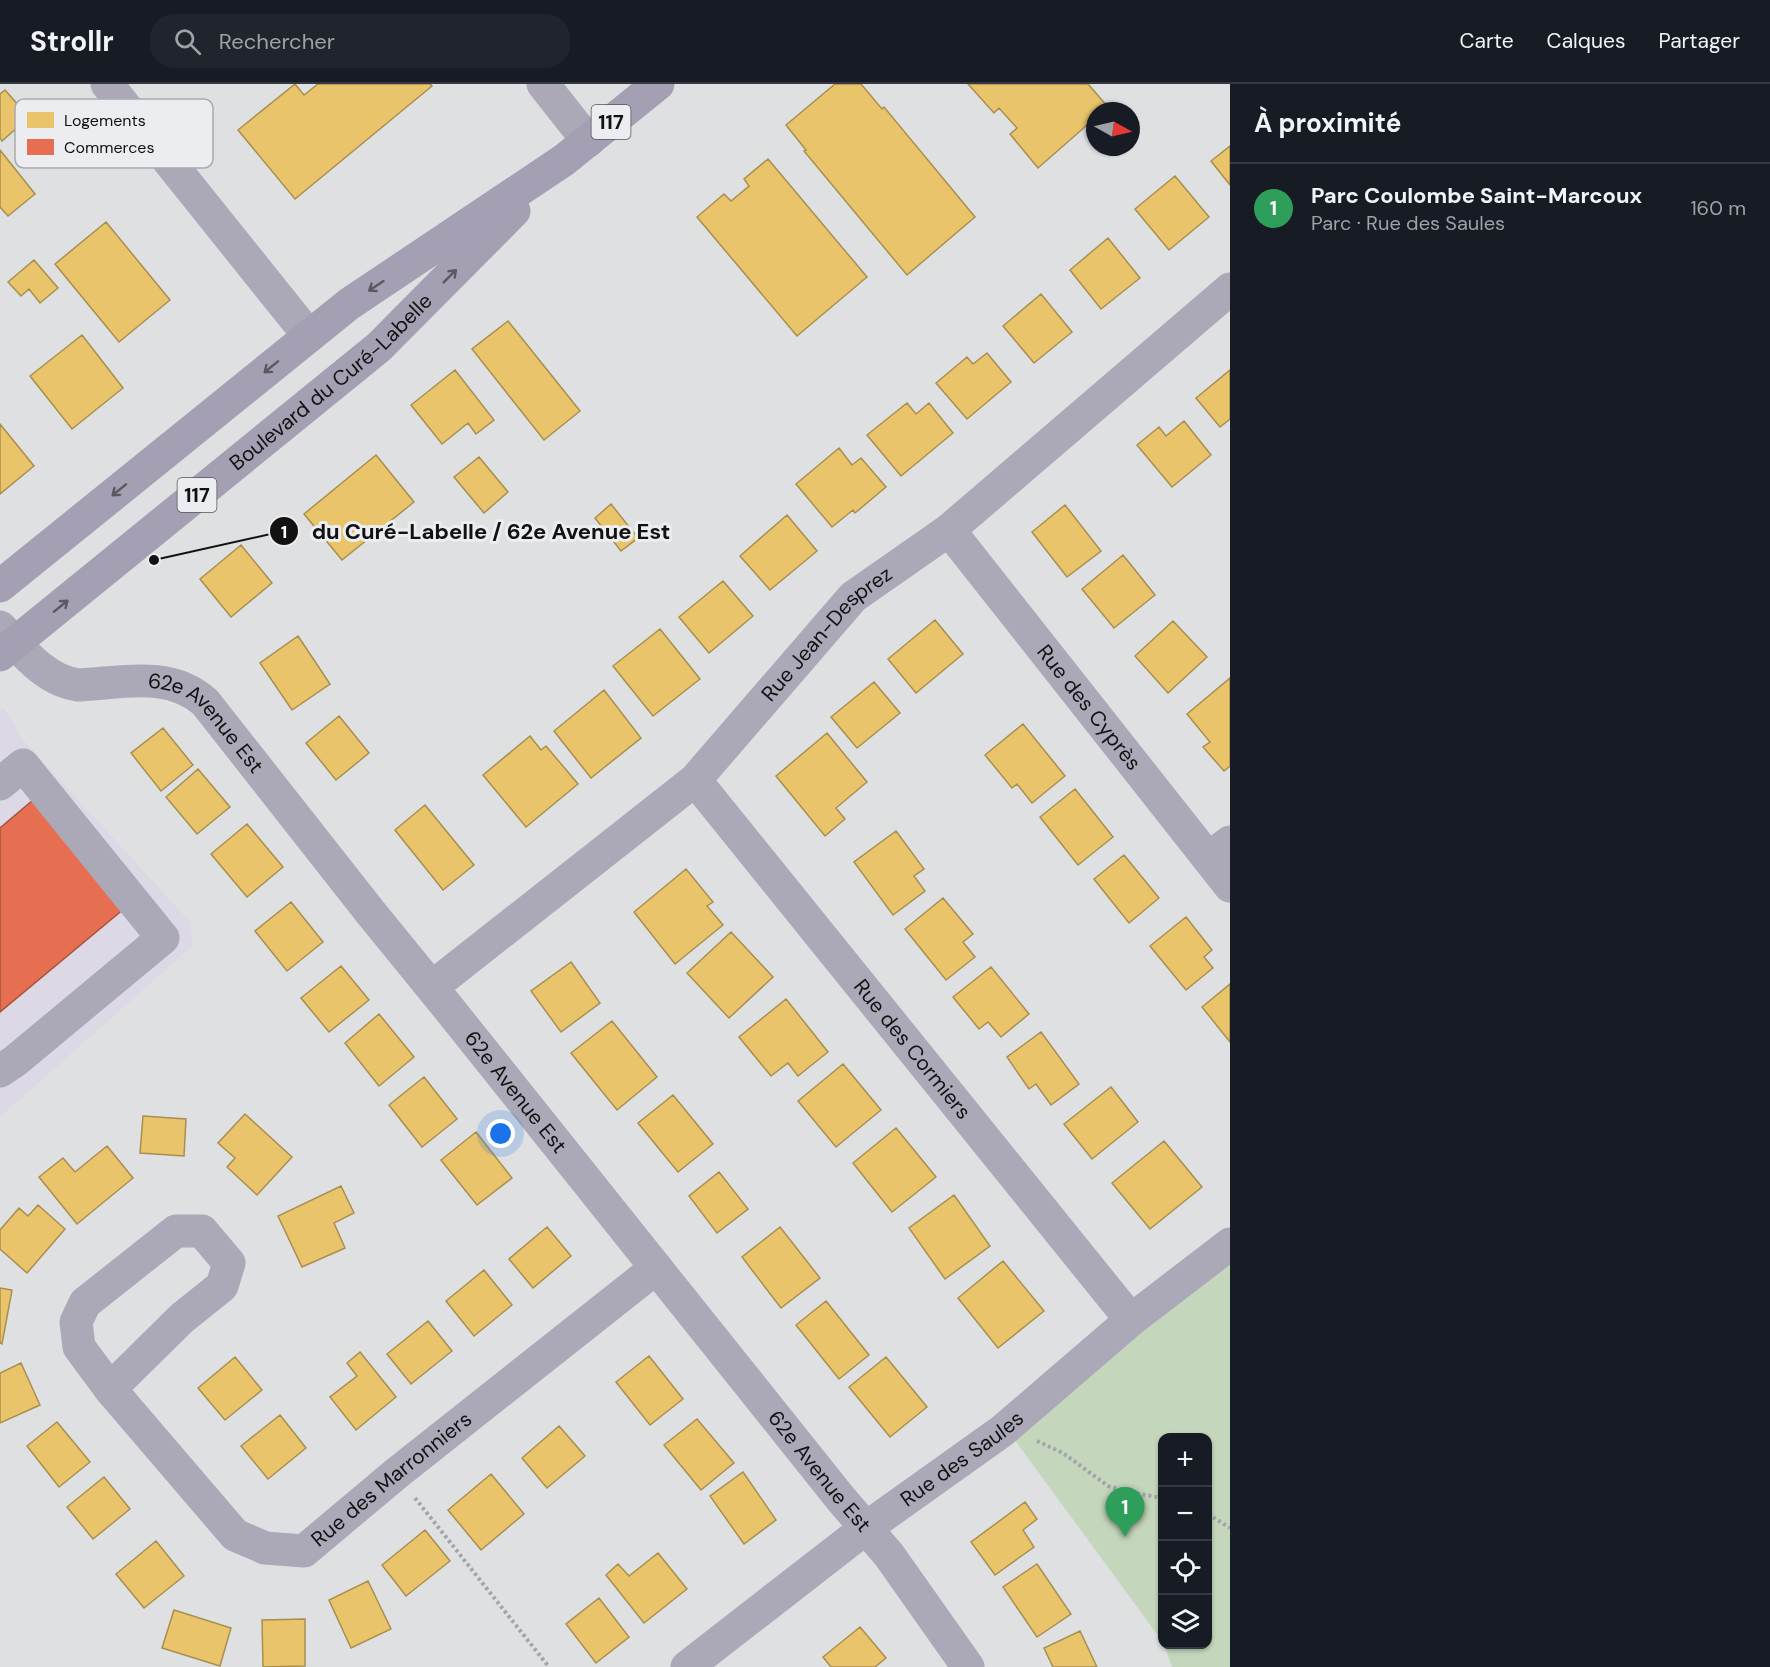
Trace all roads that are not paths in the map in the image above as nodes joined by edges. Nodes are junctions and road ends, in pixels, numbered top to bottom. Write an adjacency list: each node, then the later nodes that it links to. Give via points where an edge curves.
1 (107, 84): 4 (street)
2 (543, 84): 5 (street)
3 (658, 84): 5 (main road, Boulevard du Curé-Labelle / 117)
4 (119, 99)
5 (576, 151): 8 (main road, Boulevard du Curé-Labelle / 117, one-way to 8, via 349,304); 11 (main road, Boulevard du Curé-Labelle / 117, one-way to 5, via 379,347)
6 (174, 168): 8 (street)
7 (1230, 289): 9 (street, Rue Jean-Desprez)
8 (309, 336): 10 (main road, Boulevard du Curé-Labelle / 117, one-way to 10)
9 (949, 530): 12 (street, Rue Jean-Desprez, via 853,597); 14 (street, Rue des Cyprès)
10 (0, 586)
11 (5, 642): 16 (street, 62e Avenue Est, via 67,684 158,680 197,694)
12 (695, 780): 16 (street, Rue Jean-Desprez); 20 (street, Rue des Cormiers)
13 (0, 784): 17 (street, via 23,765 163,938)
14 (1219, 850): 15 (street, Rue des Cyprès)
15 (1230, 886)
16 (432, 987): 19 (street, 62e Avenue Est)
17 (0, 1071)
18 (1230, 1244): 20 (street, Rue des Saules)
19 (656, 1268): 21 (street, Rue des Marronniers, via 304,1551 265,1548 235,1535); 22 (street, 62e Avenue Est)
20 (1131, 1320): 22 (street, Rue des Saules, via 1002,1431)
21 (110, 1389): 21 (street, Rue des Marronniers, via 182,1318 222,1286 229,1263 202,1231 176,1231 85,1303 76,1322 80,1347)
22 (866, 1528): 23 (street, Rue des Saules); 24 (street, 62e Avenue Est)
23 (687, 1667)
24 (968, 1667)

